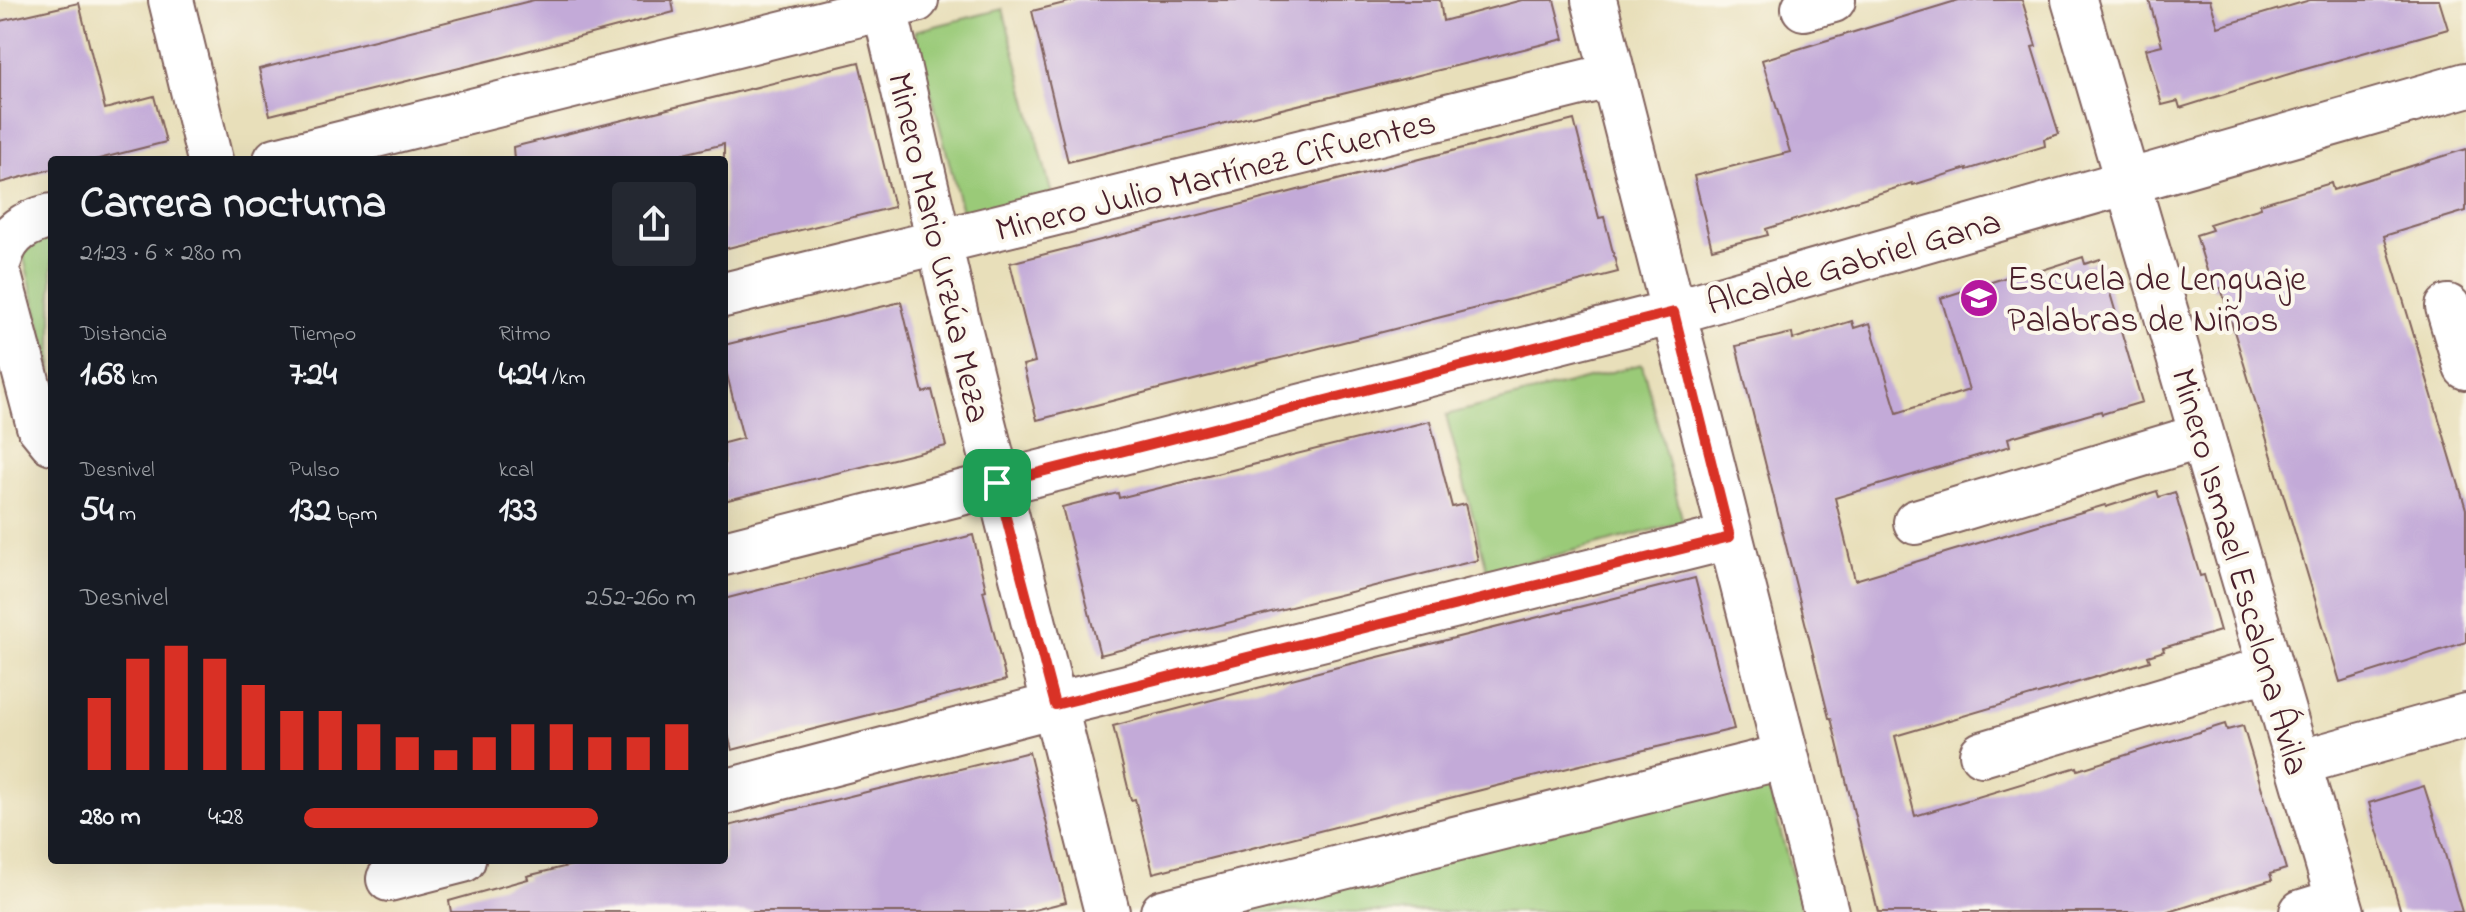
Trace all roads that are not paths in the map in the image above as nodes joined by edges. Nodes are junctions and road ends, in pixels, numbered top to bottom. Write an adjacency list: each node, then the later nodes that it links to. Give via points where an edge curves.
1 (171, 0): 7 (street)
2 (1594, 0): 5 (street)
3 (2074, 0): 9 (street, Minero Ismael Escalona Ávila)
4 (895, 3): 8 (street); 11 (street, Minero Mario Urzúa Meza)
5 (1613, 75): 11 (street, Minero Julio Martínez Cifuentes); 16 (street)
6 (2466, 85): 9 (street, Alcalde Gabriel Gana)
7 (209, 156)
8 (292, 156)
9 (2127, 182): 16 (street, Alcalde Gabriel Gana); 18 (street, Minero Ismael Escalona Ávila)
10 (46, 218): 12 (street, via 17,230)
11 (939, 244): 14 (street, Minero Julio Martínez Cifuentes); 20 (street, Minero Mario Urzúa Meza)
12 (0, 258)
13 (0, 279): 19 (street, via 39,426)
14 (728, 294)
15 (2448, 307): 17 (street)
16 (1674, 312): 20 (street, Alcalde Gabriel Gana); 22 (street)
17 (2465, 361)
18 (2202, 436): 21 (street); 24 (street, Minero Ismael Escalona Ávila)
19 (48, 437)
20 (997, 483): 23 (street, Alcalde Gabriel Gana); 25 (street, Minero Mario Urzúa Meza)
21 (1916, 522)
22 (1730, 537): 25 (street); 28 (street)
23 (728, 552)
24 (2270, 668): 27 (street); 29 (street, Minero Ismael Escalona Ávila)
25 (1055, 705): 30 (street); 34 (street, Minero Mario Urzúa Meza)
26 (2466, 716): 29 (street)
27 (1982, 754)
28 (1786, 756): 35 (street); 36 (street)
29 (2298, 763): 33 (street, Minero Ismael Escalona Ávila)
30 (728, 791)
31 (451, 864): 32 (street)
32 (390, 884)
33 (2327, 908)
34 (1107, 912)
35 (1163, 912)
36 (1826, 912)

